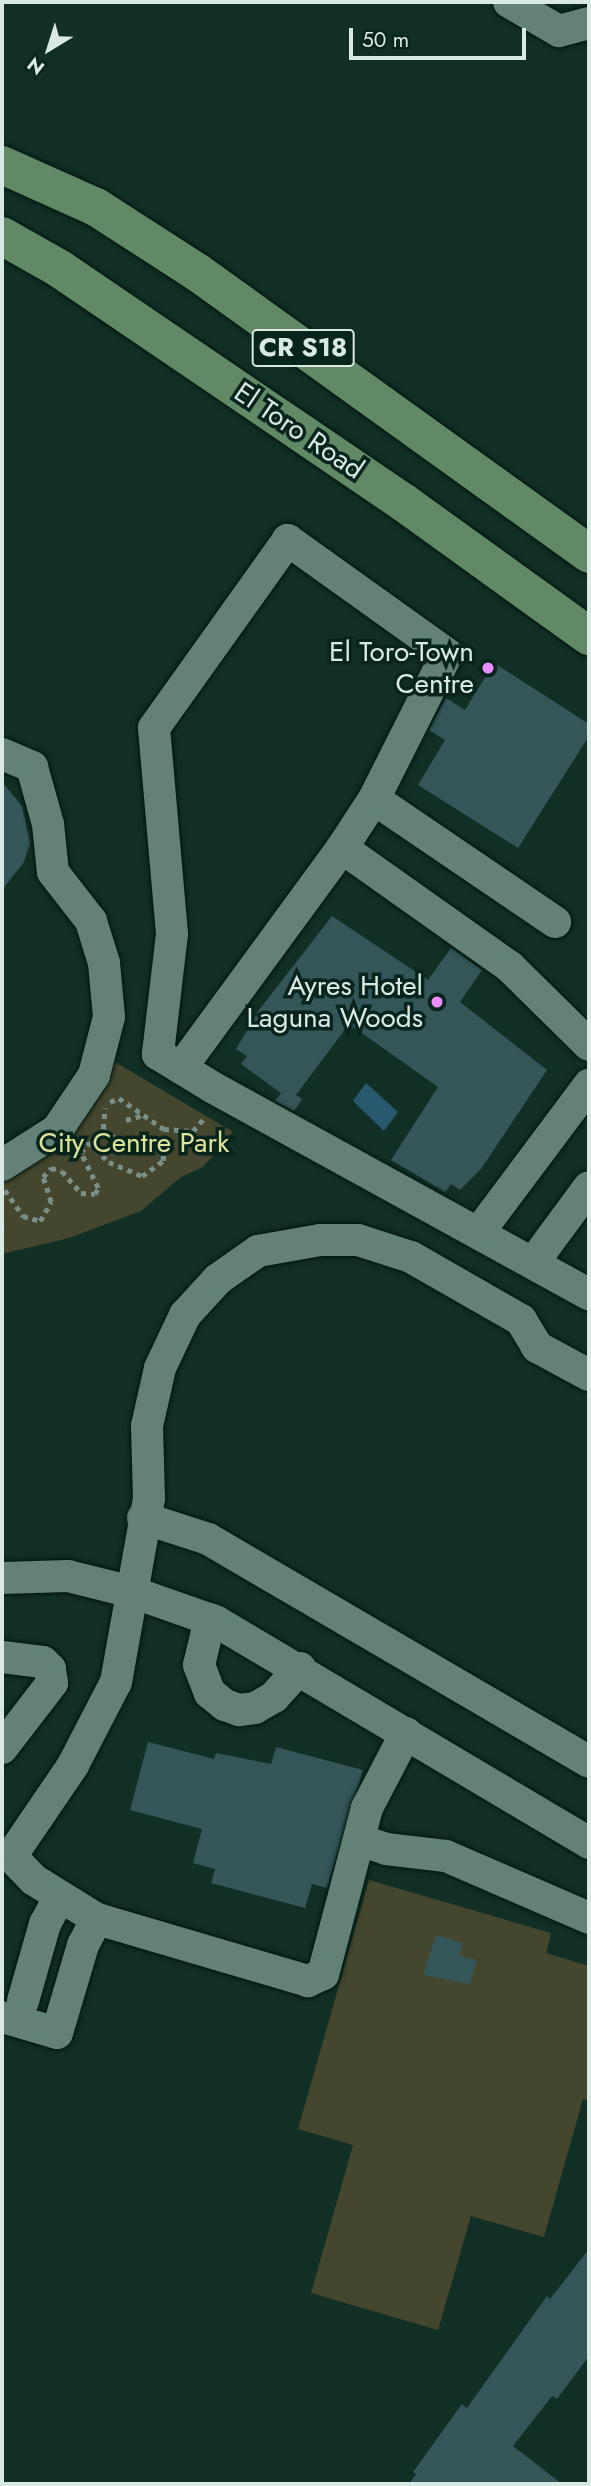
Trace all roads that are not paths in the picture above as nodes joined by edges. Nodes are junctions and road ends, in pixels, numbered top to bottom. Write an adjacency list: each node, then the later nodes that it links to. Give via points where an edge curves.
1 (509, 2): 2 (lane, via 559,31)
2 (589, 23)
3 (2, 165): 5 (main road, CR S18, via 96,207 197,272)
4 (2, 236): 6 (main road, El Toro Road / CR S18, via 60,269 380,486)
5 (589, 554)
6 (589, 636)
7 (2, 754): 14 (lane, via 32,766 48,824 52,872 91,921 104,963 108,1017 94,1075 57,1130)
8 (374, 799): 9 (lane); 10 (lane); 12 (lane, via 447,654 288,540 153,727 172,934 159,1054)
9 (342, 848): 11 (lane, via 510,967); 12 (lane)
10 (555, 922)
11 (589, 1045)
12 (181, 1068): 16 (lane)
13 (589, 1085): 16 (lane)
14 (2, 1165)
15 (589, 1187): 17 (lane)
16 (478, 1232): 17 (lane)
17 (533, 1263): 18 (lane)
18 (589, 1294)
19 (589, 1375): 20 (lane, via 537,1347 521,1320 411,1257 358,1240 320,1240 258,1251 201,1297 169,1341 147,1426 151,1476)
20 (143, 1518): 22 (lane); 28 (lane, via 208,1539)
21 (2, 1578): 22 (lane, via 68,1576)
22 (132, 1592): 23 (lane); 31 (lane, via 116,1682 102,1716)
23 (210, 1619): 25 (lane); 25 (lane, via 198,1665 210,1693 225,1705 239,1710 255,1708 274,1697)
24 (2, 1657): 27 (lane, via 43,1662 50,1669 52,1683)
25 (300, 1668): 26 (lane)
26 (406, 1733): 29 (lane, via 367,1808); 30 (lane)
27 (2, 1748)
28 (589, 1762)
29 (359, 1840): 33 (lane, via 386,1849 446,1856); 34 (lane, via 323,1974 308,1981)
30 (589, 1843)
31 (6, 1864): 32 (lane)
32 (59, 1898): 34 (lane); 35 (lane)
33 (589, 1918)
34 (97, 1919): 35 (lane, via 83,1945 57,2033)
35 (12, 2009)

